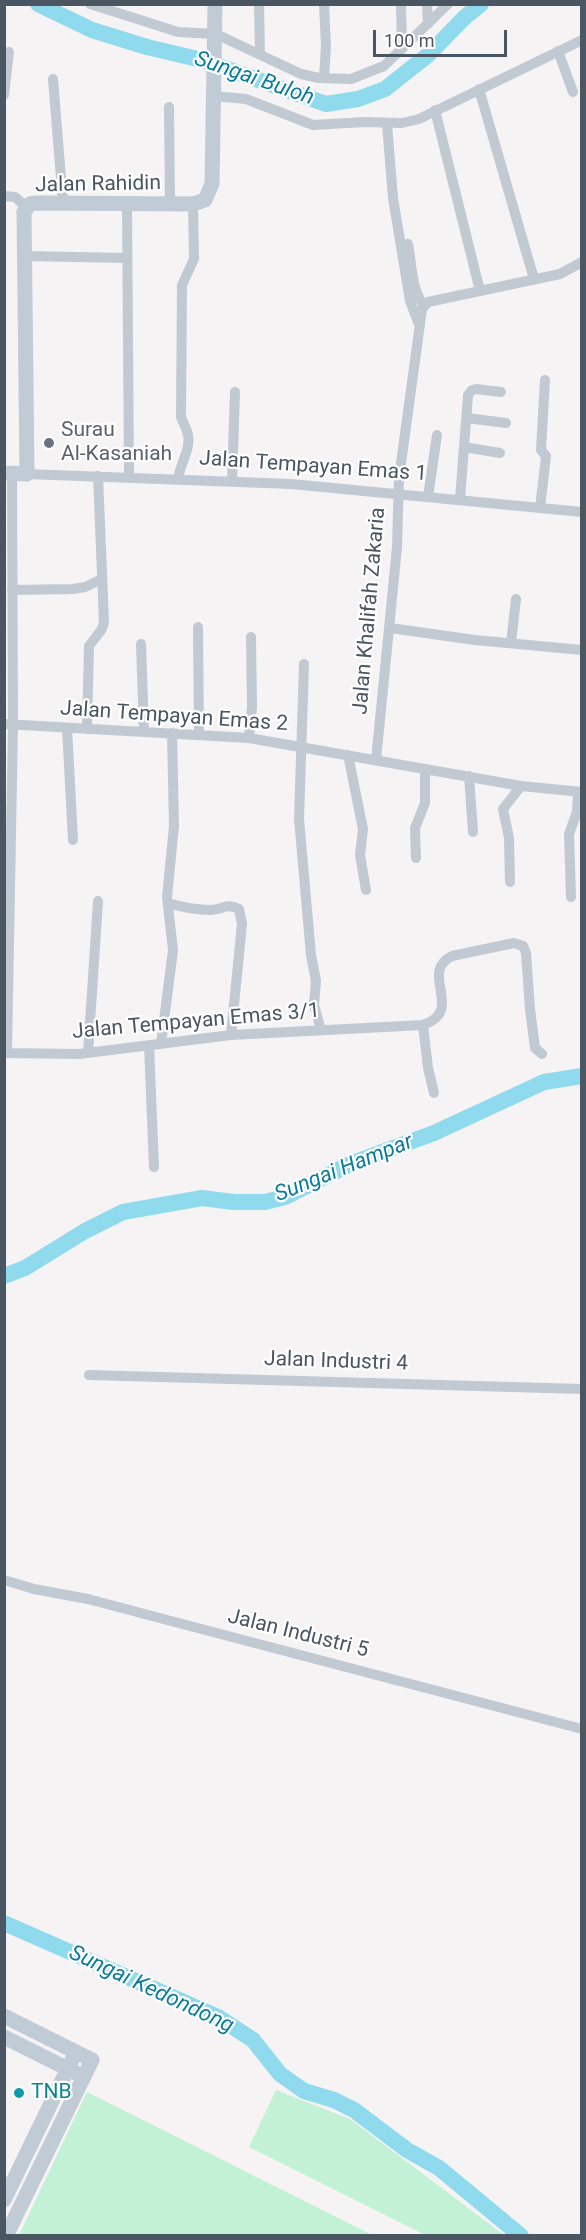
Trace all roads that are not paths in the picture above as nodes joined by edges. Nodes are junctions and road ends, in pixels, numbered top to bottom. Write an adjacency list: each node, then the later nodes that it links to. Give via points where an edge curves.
1 (90, 4): 9 (street, via 178,32)
2 (215, 4): 9 (street)
3 (259, 4): 14 (street)
4 (324, 4): 15 (street)
5 (401, 4): 11 (street)
6 (427, 4): 8 (street)
7 (448, 4): 8 (street)
8 (428, 24): 11 (street)
9 (215, 38): 14 (street); 18 (street)
10 (582, 40): 12 (street)
11 (402, 49): 15 (street, via 384,66 351,79)
12 (558, 51): 17 (street); 19 (street)
13 (9, 52): 20 (street)
14 (260, 55): 15 (street, via 301,74)
15 (324, 78)
16 (53, 79): 25 (street)
17 (479, 89): 22 (street); 34 (street)
18 (214, 90): 23 (street, via 313,125); 28 (street, via 212,184 205,200)
19 (573, 92)
20 (4, 95)
21 (169, 107): 27 (street)
22 (435, 110): 23 (street, via 418,119); 35 (street)
23 (387, 124): 37 (street, via 393,198 410,301)
24 (4, 196): 29 (street, via 15,197)
25 (63, 203): 26 (street, Jalan Rahidin); 29 (street, Jalan Rahidin)
26 (127, 204): 27 (street, Jalan Rahidin); 32 (street)
27 (170, 204): 28 (street, Jalan Rahidin)
28 (193, 204): 49 (street, via 194,259 182,285 181,417 188,445)
29 (26, 207): 31 (street, Jalan Rahidin, via 22,218)
30 (408, 244): 36 (street, via 416,288)
31 (23, 256): 32 (street); 46 (street, Jalan Rahidin)
32 (127, 258): 48 (street)
33 (582, 262): 34 (street, via 561,274)
34 (534, 279): 35 (street)
35 (480, 291): 36 (street)
36 (424, 305): 37 (street)
37 (418, 323): 51 (street, Jalan Khalifah Zakaria)
38 (545, 381): 54 (street, via 541,450 546,456)
39 (236, 392): 50 (street)
40 (501, 392): 41 (street, via 472,390 468,395)
41 (467, 417): 42 (street); 44 (street)
42 (507, 423)
43 (437, 435): 52 (street)
44 (464, 447): 45 (street); 53 (street)
45 (500, 453)
46 (14, 474): 47 (street, Jalan Tempayan Emas 1); 57 (street)
47 (98, 476): 48 (street, Jalan Tempayan Emas 1); 56 (street)
48 (129, 477): 49 (street, Jalan Tempayan Emas 1)
49 (178, 479): 50 (street, Jalan Tempayan Emas 1)
50 (232, 481): 51 (street, Jalan Tempayan Emas 1)
51 (400, 495): 52 (street, Jalan Tempayan Emas 1); 60 (street, Jalan Khalifah Zakaria)
52 (428, 497): 53 (street, Jalan Tempayan Emas 1)
53 (460, 499): 54 (street, Jalan Tempayan Emas 1)
54 (540, 508): 55 (street, Jalan Tempayan Emas 1)
55 (582, 513)
56 (102, 579): 57 (street, via 73,589); 68 (street, via 103,626 89,646)
57 (12, 590): 66 (street)
58 (516, 599): 62 (street)
59 (198, 627): 71 (street)
60 (390, 628): 62 (street); 75 (street, Jalan Khalifah Zakaria)
61 (251, 637): 72 (street)
62 (511, 643): 64 (street)
63 (141, 644): 69 (street)
64 (582, 650)
65 (304, 664): 73 (street)
66 (9, 724): 67 (street, Jalan Tempayan Emas 2); 93 (street)
67 (67, 728): 68 (street, Jalan Tempayan Emas 2); 81 (street)
68 (87, 729): 69 (street, Jalan Tempayan Emas 2)
69 (144, 732): 70 (street, Jalan Tempayan Emas 2)
70 (172, 734): 71 (street, Jalan Tempayan Emas 2); 87 (street, via 174,826)
71 (199, 735): 72 (street, Jalan Tempayan Emas 2)
72 (249, 738): 73 (street, Jalan Tempayan Emas 2)
73 (302, 747): 74 (street, Jalan Tempayan Emas 2); 89 (street, via 299,819 316,981 314,1005)
74 (348, 755): 75 (street, Jalan Tempayan Emas 2); 84 (street, via 363,829 360,849)
75 (376, 760): 76 (street, Jalan Tempayan Emas 2)
76 (425, 769): 77 (street, Jalan Tempayan Emas 2); 82 (street, via 425,803 415,828)
77 (469, 776): 78 (street, Jalan Tempayan Emas 2); 80 (street)
78 (521, 786): 79 (street, Jalan Tempayan Emas 2); 83 (street, via 503,809 509,838)
79 (580, 792): 85 (street, via 569,834)
80 (472, 832)
81 (73, 840)
82 (416, 858)
83 (510, 882)
84 (366, 890)
85 (571, 897)
86 (98, 902): 94 (street)
87 (168, 903): 90 (street, via 211,910 224,906 239,909 242,924); 91 (street, via 173,950)
88 (423, 1025): 89 (street, Jalan Tempayan Emas 3/1); 95 (street, via 438,1018 441,1012 438,974 445,959 519,944 526,952 535,1048); 96 (street)
89 (321, 1030): 90 (street, Jalan Tempayan Emas 3/1)
90 (231, 1035): 91 (street, Jalan Tempayan Emas 3/1)
91 (161, 1044): 92 (street, Jalan Tempayan Emas 3/1)
92 (149, 1045): 94 (street, Jalan Tempayan Emas 3/1); 97 (street)
93 (6, 1053): 94 (street, Jalan Tempayan Emas 3/1)
94 (88, 1053)
95 (542, 1054)
96 (434, 1093)
97 (154, 1167)
98 (89, 1374): 99 (street, Jalan Industri 4)
99 (582, 1389)
100 (4, 1580): 101 (street, Jalan Industri 5)
101 (582, 1729)
102 (4, 2016): 104 (street)
103 (4, 2037): 105 (street)
104 (76, 2052): 105 (street); 106 (street, via 92,2060)
105 (68, 2069): 106 (street); 107 (street)
106 (84, 2078): 108 (street)
107 (4, 2200)
108 (6, 2235)

